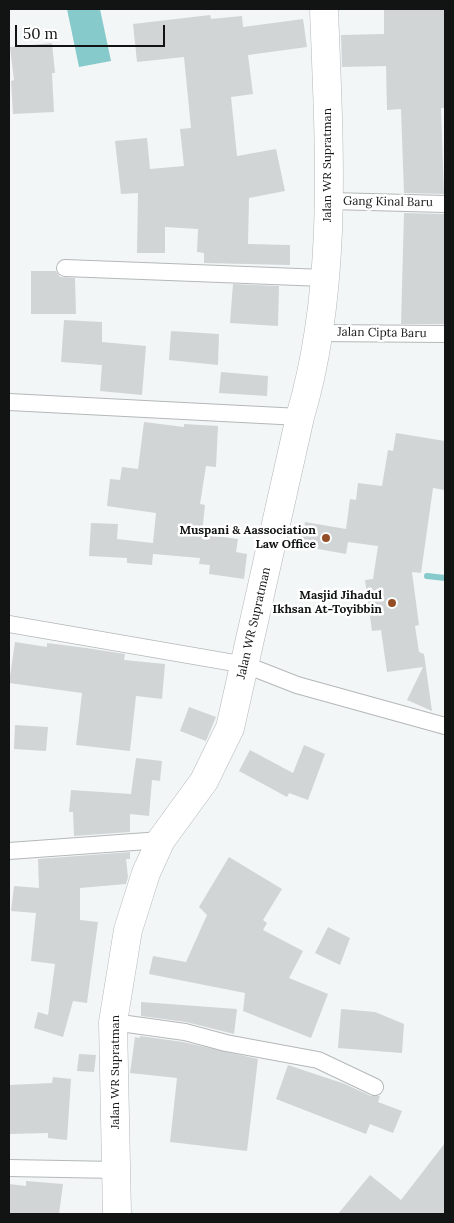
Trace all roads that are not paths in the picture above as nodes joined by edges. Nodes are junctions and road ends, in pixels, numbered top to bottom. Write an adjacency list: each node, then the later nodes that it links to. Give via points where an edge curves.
1 (324, 9): 2 (highway, Jalan WR Supratman)
2 (330, 201): 3 (street, Gang Kinal Baru); 5 (highway, Jalan WR Supratman)
3 (445, 204)
4 (65, 268): 5 (street)
5 (324, 278): 6 (highway, Jalan WR Supratman)
6 (318, 333): 7 (street, Jalan Cipta Baru); 9 (highway, Jalan WR Supratman, via 312,376)
7 (445, 334)
8 (9, 402): 9 (street)
9 (300, 417): 11 (highway, Jalan WR Supratman)
10 (9, 624): 11 (street)
11 (246, 665): 12 (street, via 297,685); 13 (highway, Jalan WR Supratman, via 230,728 204,781)
12 (445, 726)
13 (161, 840): 14 (street); 15 (highway, Jalan WR Supratman, via 128,930)
14 (9, 851)
15 (113, 1022): 16 (street, via 185,1032 318,1060); 18 (highway, Jalan WR Supratman)
16 (375, 1087)
17 (9, 1168): 18 (street)
18 (117, 1170): 19 (highway, Jalan WR Supratman)
19 (117, 1214)

